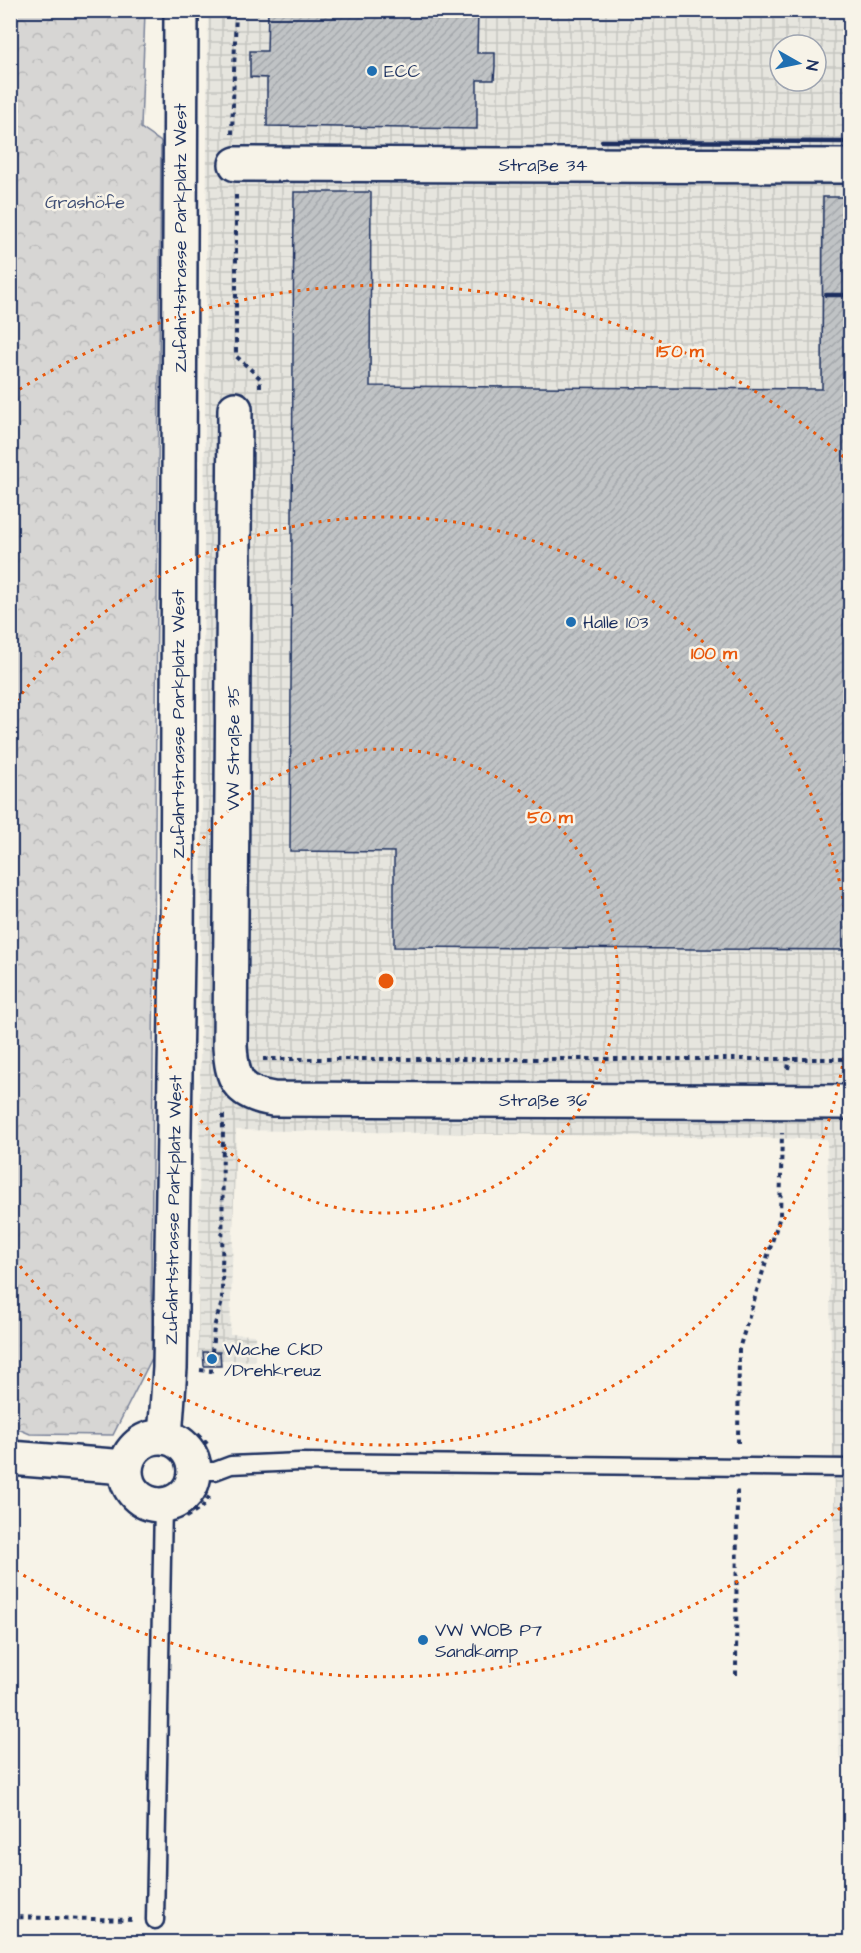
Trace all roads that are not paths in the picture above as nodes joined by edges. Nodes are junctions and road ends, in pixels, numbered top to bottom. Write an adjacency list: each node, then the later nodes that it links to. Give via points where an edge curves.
1 (181, 10): 7 (street, Zufahrtstrasse Parkplatz West, via 177,954 170,1368)
2 (236, 164): 3 (street, Straße 34)
3 (850, 166)
4 (235, 409): 5 (street, VW Straße 35, via 230,1046 234,1076)
5 (248, 1072): 6 (street, Straße 36, via 260,1097 273,1099)
6 (850, 1102)
7 (165, 1437): 9 (street, via 144,1441 129,1456); 11 (street, via 189,1452)
8 (10, 1458): 9 (street)
9 (126, 1467): 12 (street, via 126,1477 136,1495 153,1505)
10 (850, 1468): 11 (lane, via 300,1462)
11 (194, 1471): 12 (street, via 189,1490 182,1498)
12 (163, 1505): 13 (lane)
13 (155, 1920)

